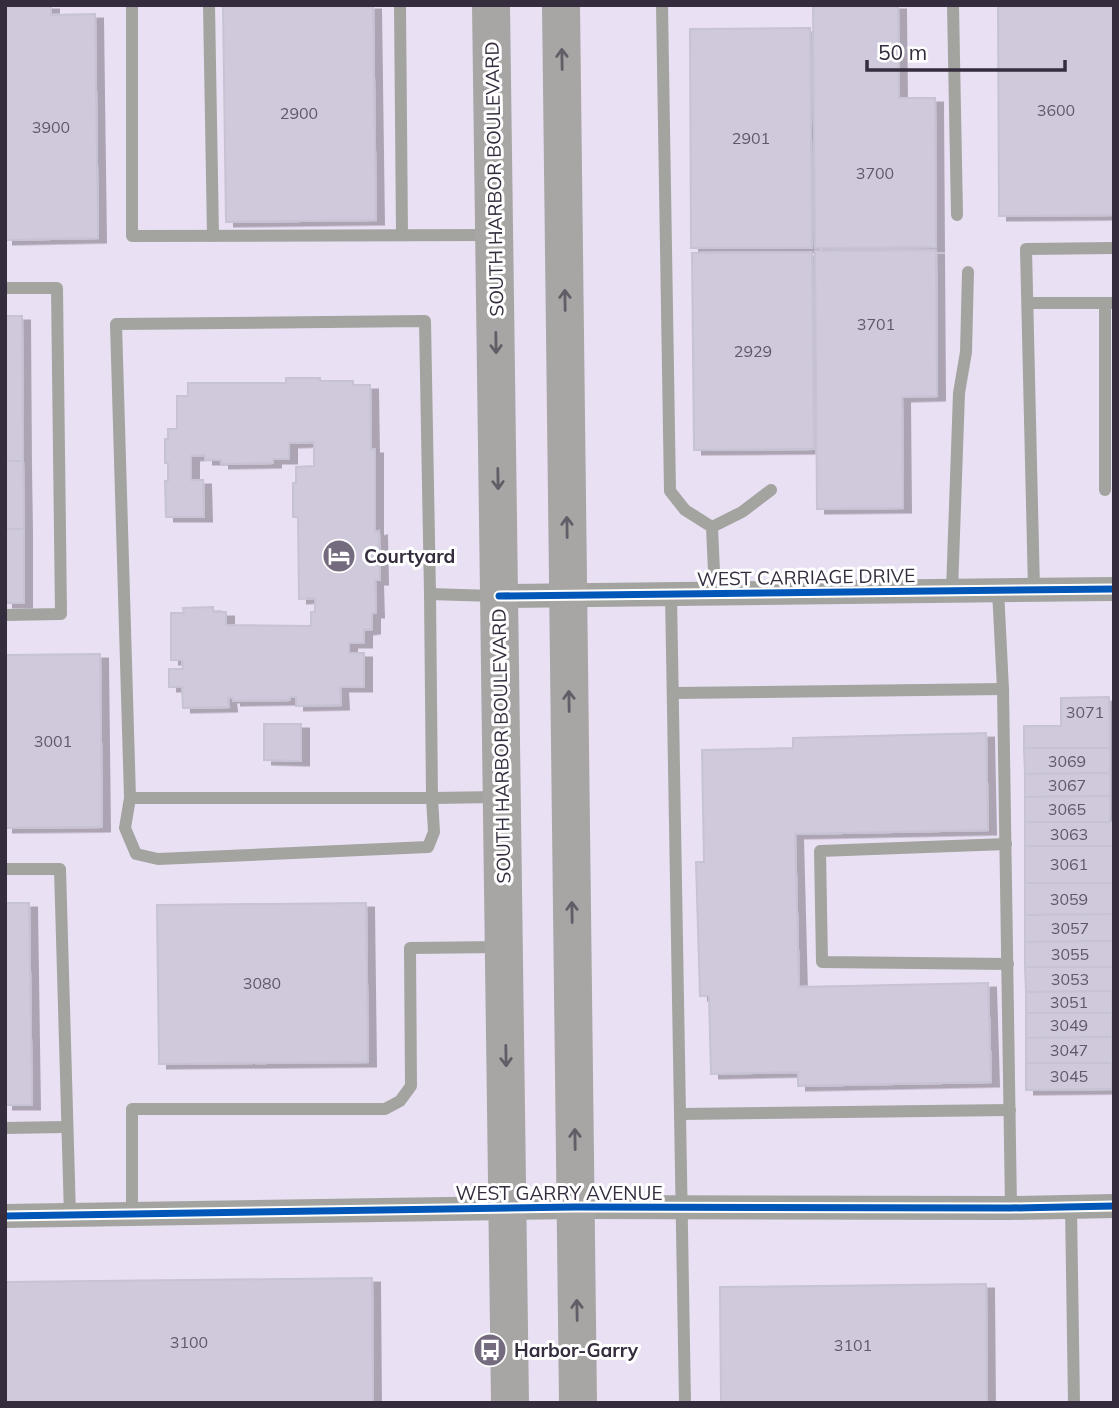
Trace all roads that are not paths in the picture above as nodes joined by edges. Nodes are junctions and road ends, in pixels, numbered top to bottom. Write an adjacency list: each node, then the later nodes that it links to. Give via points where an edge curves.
1 (132, 5): 11 (lane, via 132,236)
2 (209, 5): 11 (lane)
3 (400, 5): 9 (lane)
4 (491, 5): 10 (main road, SOUTH HARBOR BOULEVARD)
5 (561, 5): 27 (main road, one-way to 5)
6 (662, 5): 19 (lane, via 670,491 685,510)
7 (953, 5): 8 (lane)
8 (957, 215)
9 (402, 235): 10 (lane); 11 (lane)
10 (495, 235): 28 (main road, SOUTH HARBOR BOULEVARD, one-way to 28)
11 (213, 236)
12 (1114, 247): 15 (lane, via 1026,249)
13 (968, 272): 21 (lane)
14 (5, 288): 29 (lane, via 57,288 61,614)
15 (1028, 303): 16 (lane); 23 (lane)
16 (1109, 303): 18 (lane)
17 (771, 490): 19 (lane)
18 (1105, 491)
19 (712, 527): 26 (lane)
20 (1114, 589): 23 (street, WEST CARRIAGE DRIVE)
21 (952, 590): 22 (street, WEST CARRIAGE DRIVE); 26 (street, WEST CARRIAGE DRIVE)
22 (998, 590): 23 (street, WEST CARRIAGE DRIVE); 30 (lane)
23 (1034, 590)
24 (430, 594): 28 (lane); 33 (lane, via 425,321 116,324); 34 (lane)
25 (671, 594): 26 (street, WEST CARRIAGE DRIVE); 27 (street, WEST CARRIAGE DRIVE); 31 (lane)
26 (715, 594)
27 (568, 595): 28 (street, WEST CARRIAGE DRIVE); 46 (main road, one-way to 27)
28 (499, 596): 32 (main road, SOUTH HARBOR BOULEVARD)
29 (5, 615)
30 (1003, 689): 31 (lane); 35 (lane)
31 (674, 693): 40 (lane)
32 (502, 797): 34 (lane); 37 (main road, SOUTH HARBOR BOULEVARD)
33 (130, 798): 34 (lane); 34 (lane, via 125,828 136,853 158,859 428,847 434,832)
34 (432, 798)
35 (1006, 844): 38 (lane); 38 (lane, via 820,851 822,962)
36 (5, 869): 41 (lane, via 60,869)
37 (504, 947): 45 (main road, SOUTH HARBOR BOULEVARD, one-way to 45); 49 (lane, via 410,948 411,1086 401,1101 385,1109 132,1109)
38 (1008, 964): 39 (lane)
39 (1010, 1110): 40 (lane); 48 (lane)
40 (681, 1114): 47 (lane)
41 (67, 1127): 42 (lane); 50 (lane)
42 (5, 1128)
43 (1114, 1206): 44 (street, WEST GARRY AVENUE)
44 (1071, 1207): 48 (street, WEST GARRY AVENUE); 55 (lane)
45 (508, 1208): 46 (street, WEST GARRY AVENUE); 49 (street, WEST GARRY AVENUE); 52 (main road, SOUTH HARBOR BOULEVARD)
46 (575, 1208): 47 (street, WEST GARRY AVENUE); 53 (main road, one-way to 46)
47 (682, 1208): 48 (street, WEST GARRY AVENUE); 54 (lane)
48 (1011, 1208)
49 (132, 1214): 50 (street, WEST GARRY AVENUE)
50 (70, 1215): 51 (street, WEST GARRY AVENUE)
51 (5, 1216)
52 (510, 1403)
53 (578, 1403)
54 (685, 1403)
55 (1074, 1403)

